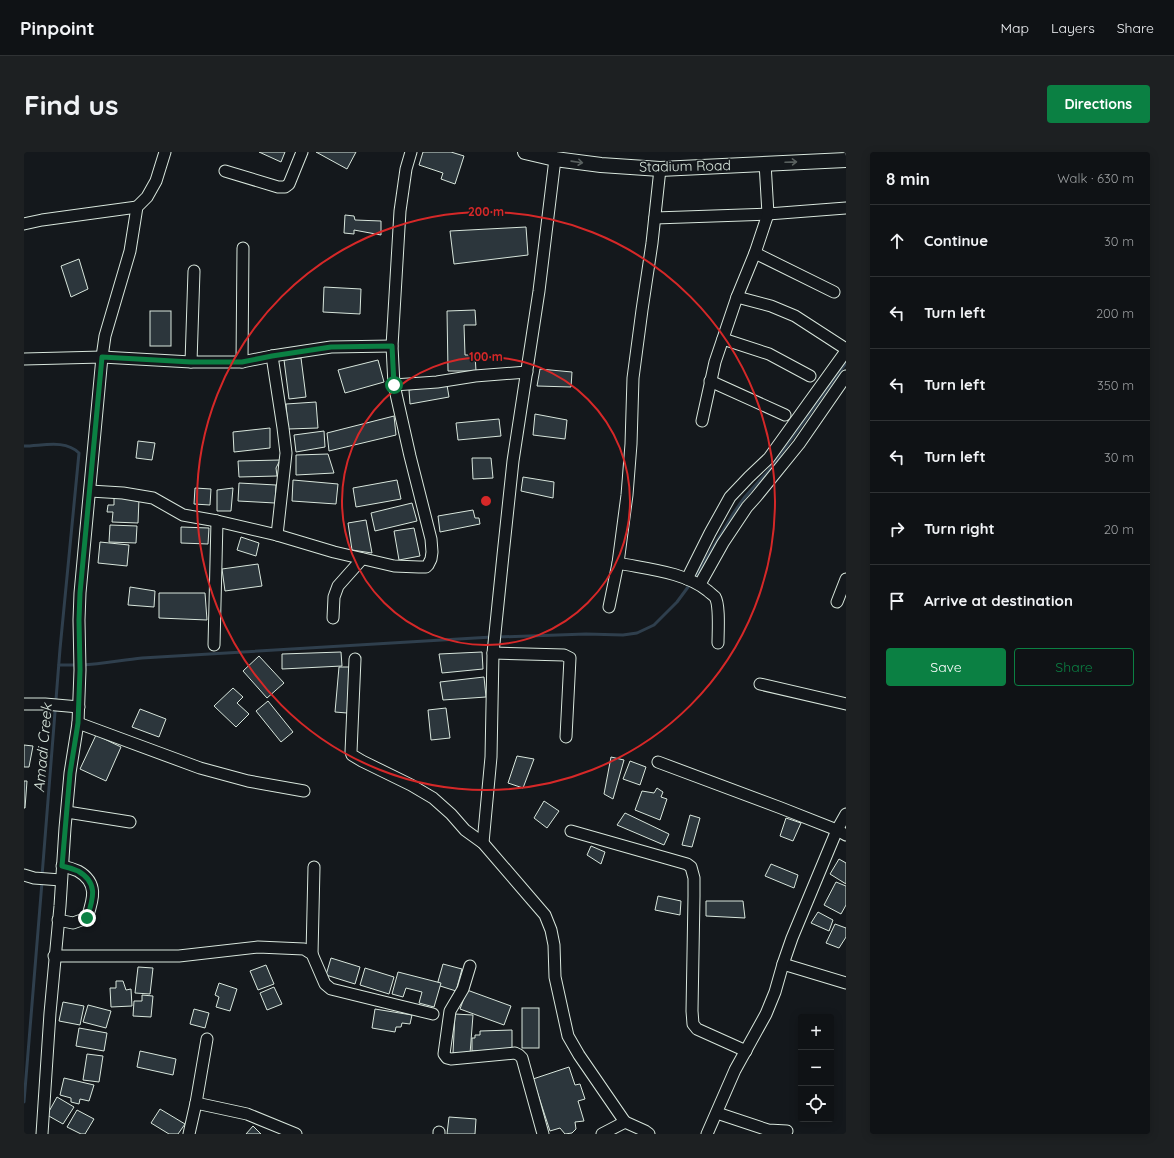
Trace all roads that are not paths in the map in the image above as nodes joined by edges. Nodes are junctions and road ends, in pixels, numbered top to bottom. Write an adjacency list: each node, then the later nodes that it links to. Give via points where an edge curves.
1 (165, 152): 10 (street, via 156,181 147,197)
2 (302, 152): 9 (street, via 289,184 285,187)
3 (411, 152): 21 (street, via 400,211)
4 (525, 152): 5 (main road, Stadium Road)
5 (555, 159): 8 (main road, Stadium Road, one-way to 8, via 601,165); 28 (street)
6 (846, 160): 7 (main road, Stadium Road, one-way to 6)
7 (765, 163): 8 (main road, Stadium Road); 12 (street)
8 (660, 168): 13 (street)
9 (225, 171)
10 (137, 207): 14 (street); 24 (street, via 130,250 105,336)
11 (846, 208): 12 (street)
12 (768, 214): 13 (street); 16 (street)
13 (655, 218): 39 (street, via 633,378 627,495)
14 (24, 224)
15 (243, 248): 27 (street)
16 (755, 253): 18 (street); 19 (street)
17 (194, 271): 26 (street)
18 (834, 292)
19 (737, 298): 20 (street); 22 (street, via 770,306 795,316)
20 (723, 338): 29 (street, via 769,354); 31 (street)
21 (392, 346): 23 (street, via 331,347); 32 (street)
22 (846, 350): 40 (street, via 769,458 730,497)
23 (272, 356): 27 (street); 37 (street, via 286,453)
24 (102, 357): 25 (street); 26 (street); 35 (street)
25 (24, 359)
26 (191, 362): 27 (street)
27 (242, 362)
28 (527, 372): 32 (street); 48 (street, via 513,461)
29 (810, 376)
30 (846, 376): 42 (street, via 799,444 746,507)
31 (710, 381): 33 (street); 34 (street)
32 (394, 385): 38 (street, via 431,539 431,559 426,567 407,567)
33 (786, 415)
34 (702, 421)
35 (90, 491): 36 (street, via 153,498 183,515); 53 (street, via 80,593 80,670)
36 (218, 520): 37 (street); 47 (street)
37 (277, 535): 38 (street)
38 (362, 559): 45 (street, via 335,591)
39 (618, 564): 40 (street); 44 (street)
40 (687, 578): 42 (street)
41 (846, 579): 43 (street)
42 (700, 584): 46 (street, via 715,597 718,609)
43 (837, 602)
44 (609, 607)
45 (334, 618)
46 (718, 643)
47 (214, 646)
48 (493, 649): 55 (street, via 564,655 570,658); 63 (street, via 491,758)
49 (355, 659): 63 (street, via 352,755 433,798 465,830)
50 (760, 684): 52 (street)
51 (24, 704): 53 (street)
52 (846, 704)
53 (74, 707): 54 (street)
54 (78, 723): 57 (street, via 200,768 248,781); 58 (street)
55 (566, 736)
56 (658, 762): 62 (street)
57 (304, 791)
58 (67, 812): 60 (street); 64 (street)
59 (846, 814): 62 (street)
60 (130, 822)
61 (571, 831): 76 (street, via 691,867 694,878 694,1024 697,1029)
62 (841, 832): 71 (street)
63 (483, 843): 79 (street, via 545,914 554,945 556,977 568,1036)
64 (62, 866): 67 (street); 68 (street, via 87,878 93,887 92,902 87,918 73,923)
65 (314, 867): 69 (street)
66 (29, 877): 67 (street)
67 (56, 880): 68 (street)
68 (58, 920): 70 (street)
69 (312, 954): 70 (street, via 304,950 258,947 178,956); 74 (street, via 325,984 331,989)
70 (54, 956): 81 (street)
71 (783, 964): 73 (street); 76 (street, via 766,1014)
72 (470, 966): 84 (street, via 463,989 450,1012 444,1054 451,1059 515,1053 519,1055)
73 (846, 983)
74 (433, 1014)
75 (207, 1039): 77 (street)
76 (746, 1051): 78 (street)
77 (196, 1103): 82 (street); 83 (street, via 247,1114)
78 (716, 1113): 80 (street, via 768,1130); 87 (street)
79 (624, 1122): 85 (street); 86 (street)
80 (787, 1131)
81 (42, 1134)
82 (189, 1134)
83 (296, 1134)
84 (543, 1134)
85 (602, 1134)
86 (649, 1134)
87 (707, 1134)

